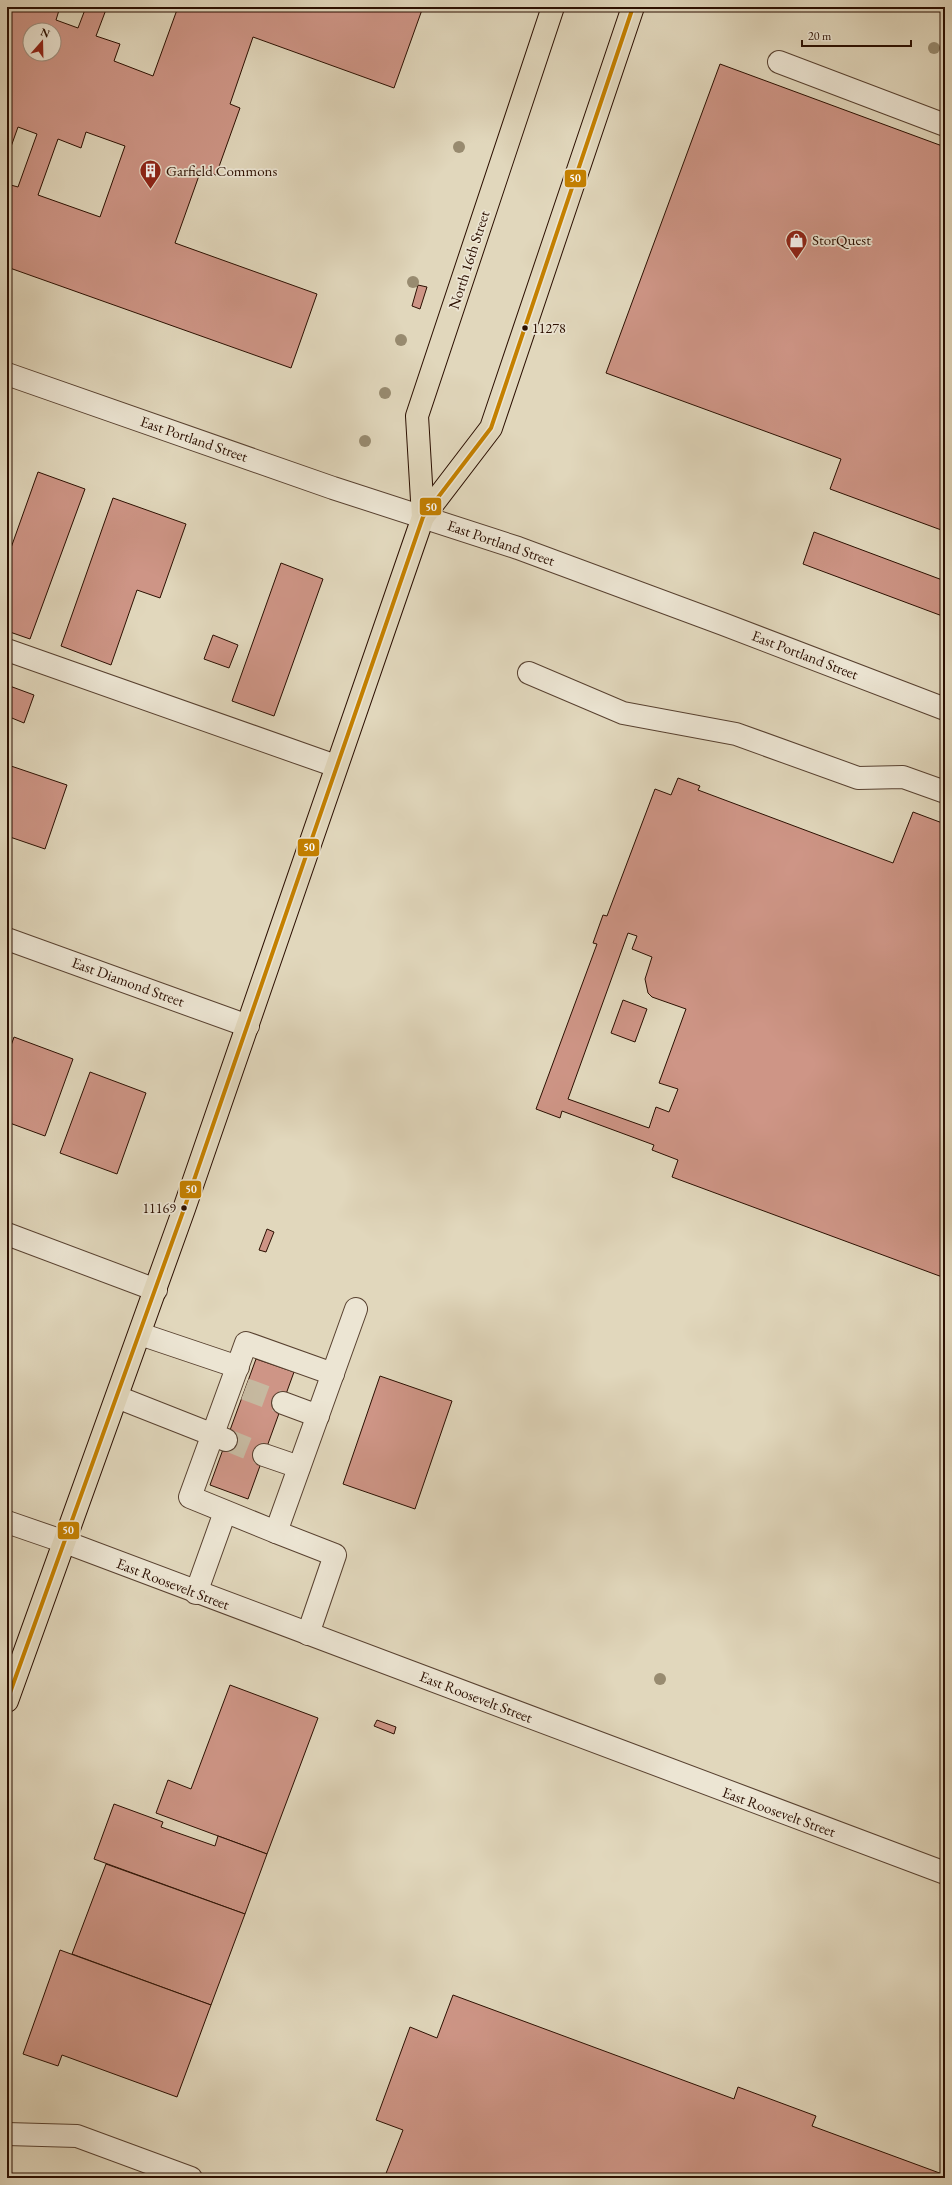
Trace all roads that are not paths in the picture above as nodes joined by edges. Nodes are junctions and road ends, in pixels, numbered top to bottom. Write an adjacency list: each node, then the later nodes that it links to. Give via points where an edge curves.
1 (553, 7): 6 (main road, North 16th Street, via 417,416)
2 (633, 7): 6 (main road, North 16th Street, via 491,428)
3 (779, 62): 4 (street)
4 (945, 125)
5 (7, 374): 6 (street, East Portland Street)
6 (423, 517): 9 (street, East Portland Street, via 518,548); 10 (main road, North 16th Street)
7 (7, 650): 10 (street)
8 (529, 672): 11 (street, via 623,713 736,734 858,778 903,777)
9 (945, 709)
10 (336, 766): 13 (main road, North 16th Street)
11 (945, 792)
12 (7, 939): 13 (street, East Diamond Street)
13 (248, 1026): 15 (main road, North 16th Street)
14 (7, 1234): 15 (street)
15 (156, 1290): 17 (main road, North 16th Street)
16 (356, 1309): 18 (street)
17 (140, 1334): 19 (street); 20 (main road, North 16th Street)
18 (333, 1374): 19 (street, via 246,1343); 22 (street)
19 (238, 1380): 23 (street)
20 (117, 1397): 23 (street); 29 (main road, North 16th Street)
21 (283, 1403): 22 (street)
22 (318, 1416): 25 (street)
23 (220, 1438): 26 (street, via 190,1497)
24 (264, 1455): 25 (street)
25 (299, 1468): 28 (street)
26 (225, 1512): 28 (street); 30 (street)
27 (7, 1522): 29 (street, East Roosevelt Street)
28 (276, 1532): 31 (street, via 335,1555)
29 (65, 1542): 30 (street, East Roosevelt Street); 32 (main road, North 16th Street)
30 (196, 1593): 31 (street, East Roosevelt Street)
31 (308, 1634): 33 (street, East Roosevelt Street)
32 (7, 1701)
33 (945, 1874)
34 (7, 2134): 35 (street, via 77,2136)
35 (192, 2178)

